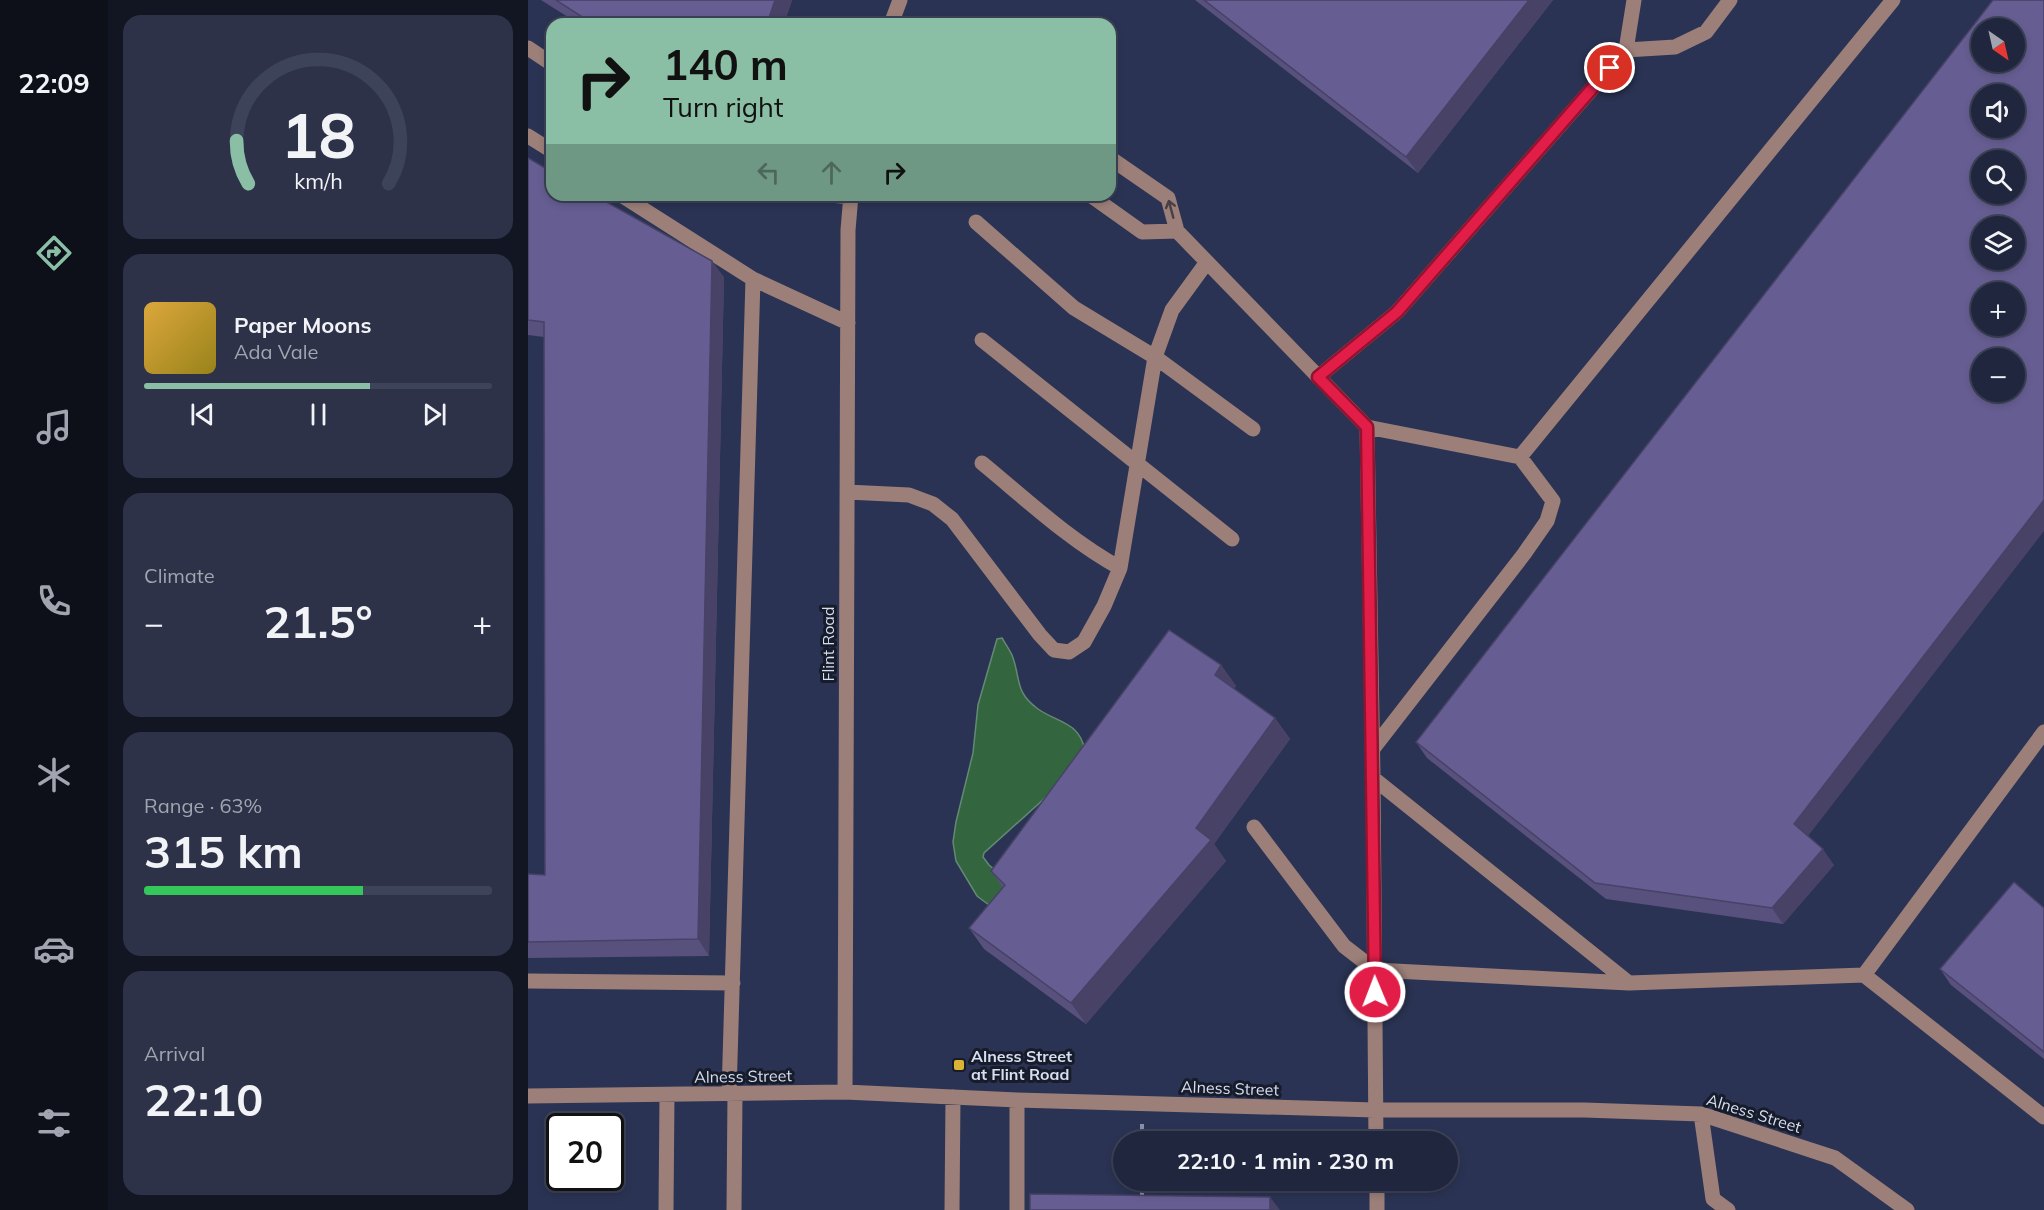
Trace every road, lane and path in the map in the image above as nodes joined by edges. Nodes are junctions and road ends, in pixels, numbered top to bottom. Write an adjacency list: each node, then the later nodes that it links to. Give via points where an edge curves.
1 (900, 0): 5 (street)
2 (1634, 0): 7 (street)
3 (1730, 0): 7 (street, via 1706,32 1675,47)
4 (1893, 0): 25 (street)
5 (893, 18)
6 (528, 48): 8 (street)
7 (1626, 50): 22 (street, via 1397,312)
8 (546, 60)
9 (528, 136): 10 (street)
10 (546, 147)
11 (1116, 162): 16 (street, one-way to 11, via 1168,198)
12 (630, 201): 18 (street)
13 (851, 201): 19 (street, Flint Road)
14 (1098, 201): 16 (street, via 1142,232)
15 (976, 222): 21 (street, via 1074,308)
16 (1177, 231): 17 (street)
17 (1207, 262): 21 (street, via 1172,310); 22 (street)
18 (753, 279): 19 (street); 38 (street)
19 (848, 323): 28 (street, Flint Road)
20 (982, 340): 27 (street)
21 (1155, 357): 24 (street); 27 (street)
22 (1318, 377): 23 (street)
23 (1367, 427): 25 (street); 32 (street)
24 (1253, 429)
25 (1520, 457): 32 (street, via 1553,501 1547,521)
26 (982, 463): 30 (street, via 1070,536)
27 (1137, 463): 29 (street); 30 (street)
28 (847, 492): 30 (street, via 909,495 933,504 952,519 1054,650 1069,652 1084,642); 40 (street, Flint Road)
29 (1232, 539)
30 (1120, 568)
31 (2044, 732): 36 (street)
32 (1372, 750): 33 (street)
33 (1373, 778): 35 (street); 39 (street)
34 (1254, 827): 35 (street, via 1344,946)
35 (1375, 970): 39 (street); 46 (street)
36 (1864, 975): 39 (street); 48 (street)
37 (528, 981): 38 (street)
38 (733, 983): 41 (street)
39 (1629, 983)
40 (845, 1092): 41 (street, Alness Street); 44 (street, Alness Street)
41 (732, 1094): 42 (street, Alness Street); 54 (street)
42 (667, 1095): 43 (street, Alness Street); 53 (street)
43 (528, 1096)
44 (953, 1097): 45 (street, Alness Street); 55 (street)
45 (1017, 1100): 46 (street, Alness Street); 56 (street)
46 (1375, 1110): 47 (street, Alness Street); 49 (street)
47 (1701, 1114): 58 (street, via 1713,1199); 59 (street, Alness Street, via 1834,1158)
48 (2044, 1117)
49 (1376, 1131)
50 (1142, 1191): 52 (path)
51 (1377, 1191): 57 (street)
52 (1142, 1209)
53 (666, 1210)
54 (734, 1210)
55 (952, 1210)
56 (1017, 1210)
57 (1377, 1210)
58 (1728, 1210)
59 (1907, 1210)

